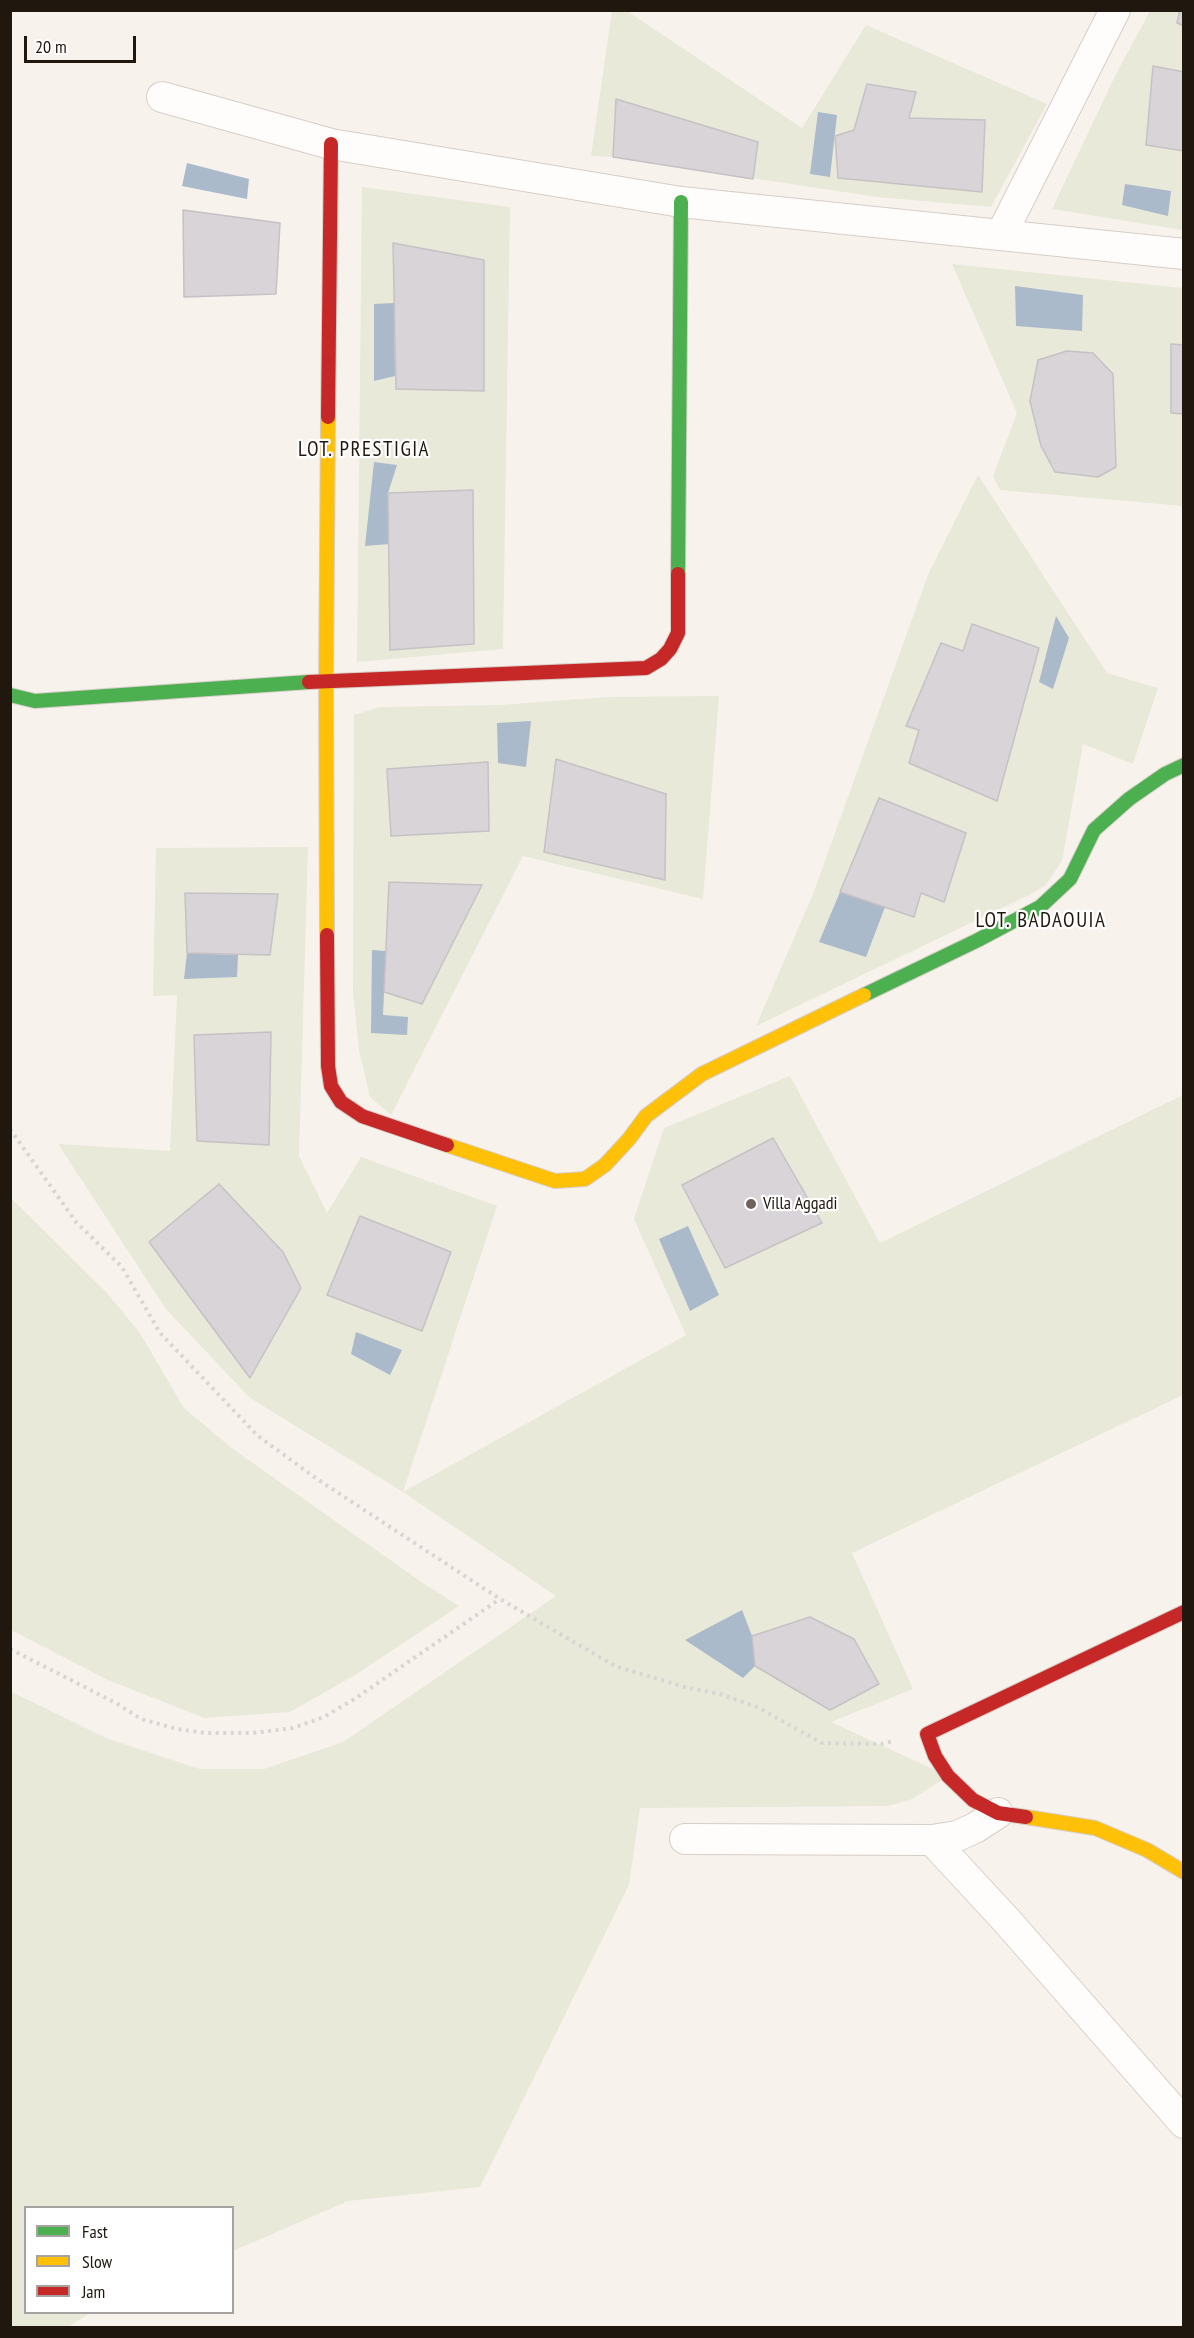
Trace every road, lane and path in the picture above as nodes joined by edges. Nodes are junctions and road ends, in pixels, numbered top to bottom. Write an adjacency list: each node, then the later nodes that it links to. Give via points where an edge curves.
1 (1115, 10): 5 (street)
2 (162, 96): 3 (street)
3 (331, 144): 4 (street); 7 (street)
4 (681, 202): 5 (street); 7 (street, via 678,633 670,649 646,668)
5 (1001, 235): 6 (street)
6 (1184, 254)
7 (326, 681): 8 (street, via 35,701); 9 (street, via 331,1086 341,1102 362,1116 555,1181 585,1179 606,1165 646,1116 702,1074 1040,907 1070,879 1094,830 1129,799)
8 (10, 695)
9 (1184, 765)
10 (10, 1129): 11 (path, via 76,1222 122,1267 160,1332 258,1436)
11 (500, 1599): 13 (path, via 324,1717 293,1728 253,1733 206,1733 141,1719); 14 (path, via 615,1666 757,1707 822,1743 881,1744)
12 (1184, 1612): 14 (street)
13 (10, 1648)
14 (927, 1734): 15 (street, via 948,1776 973,1800)
15 (998, 1813): 17 (street, via 957,1836); 18 (street, via 1095,1828 1148,1850)
16 (685, 1839): 17 (street)
17 (932, 1840): 19 (street)
18 (1184, 1872)
19 (1184, 2123)

